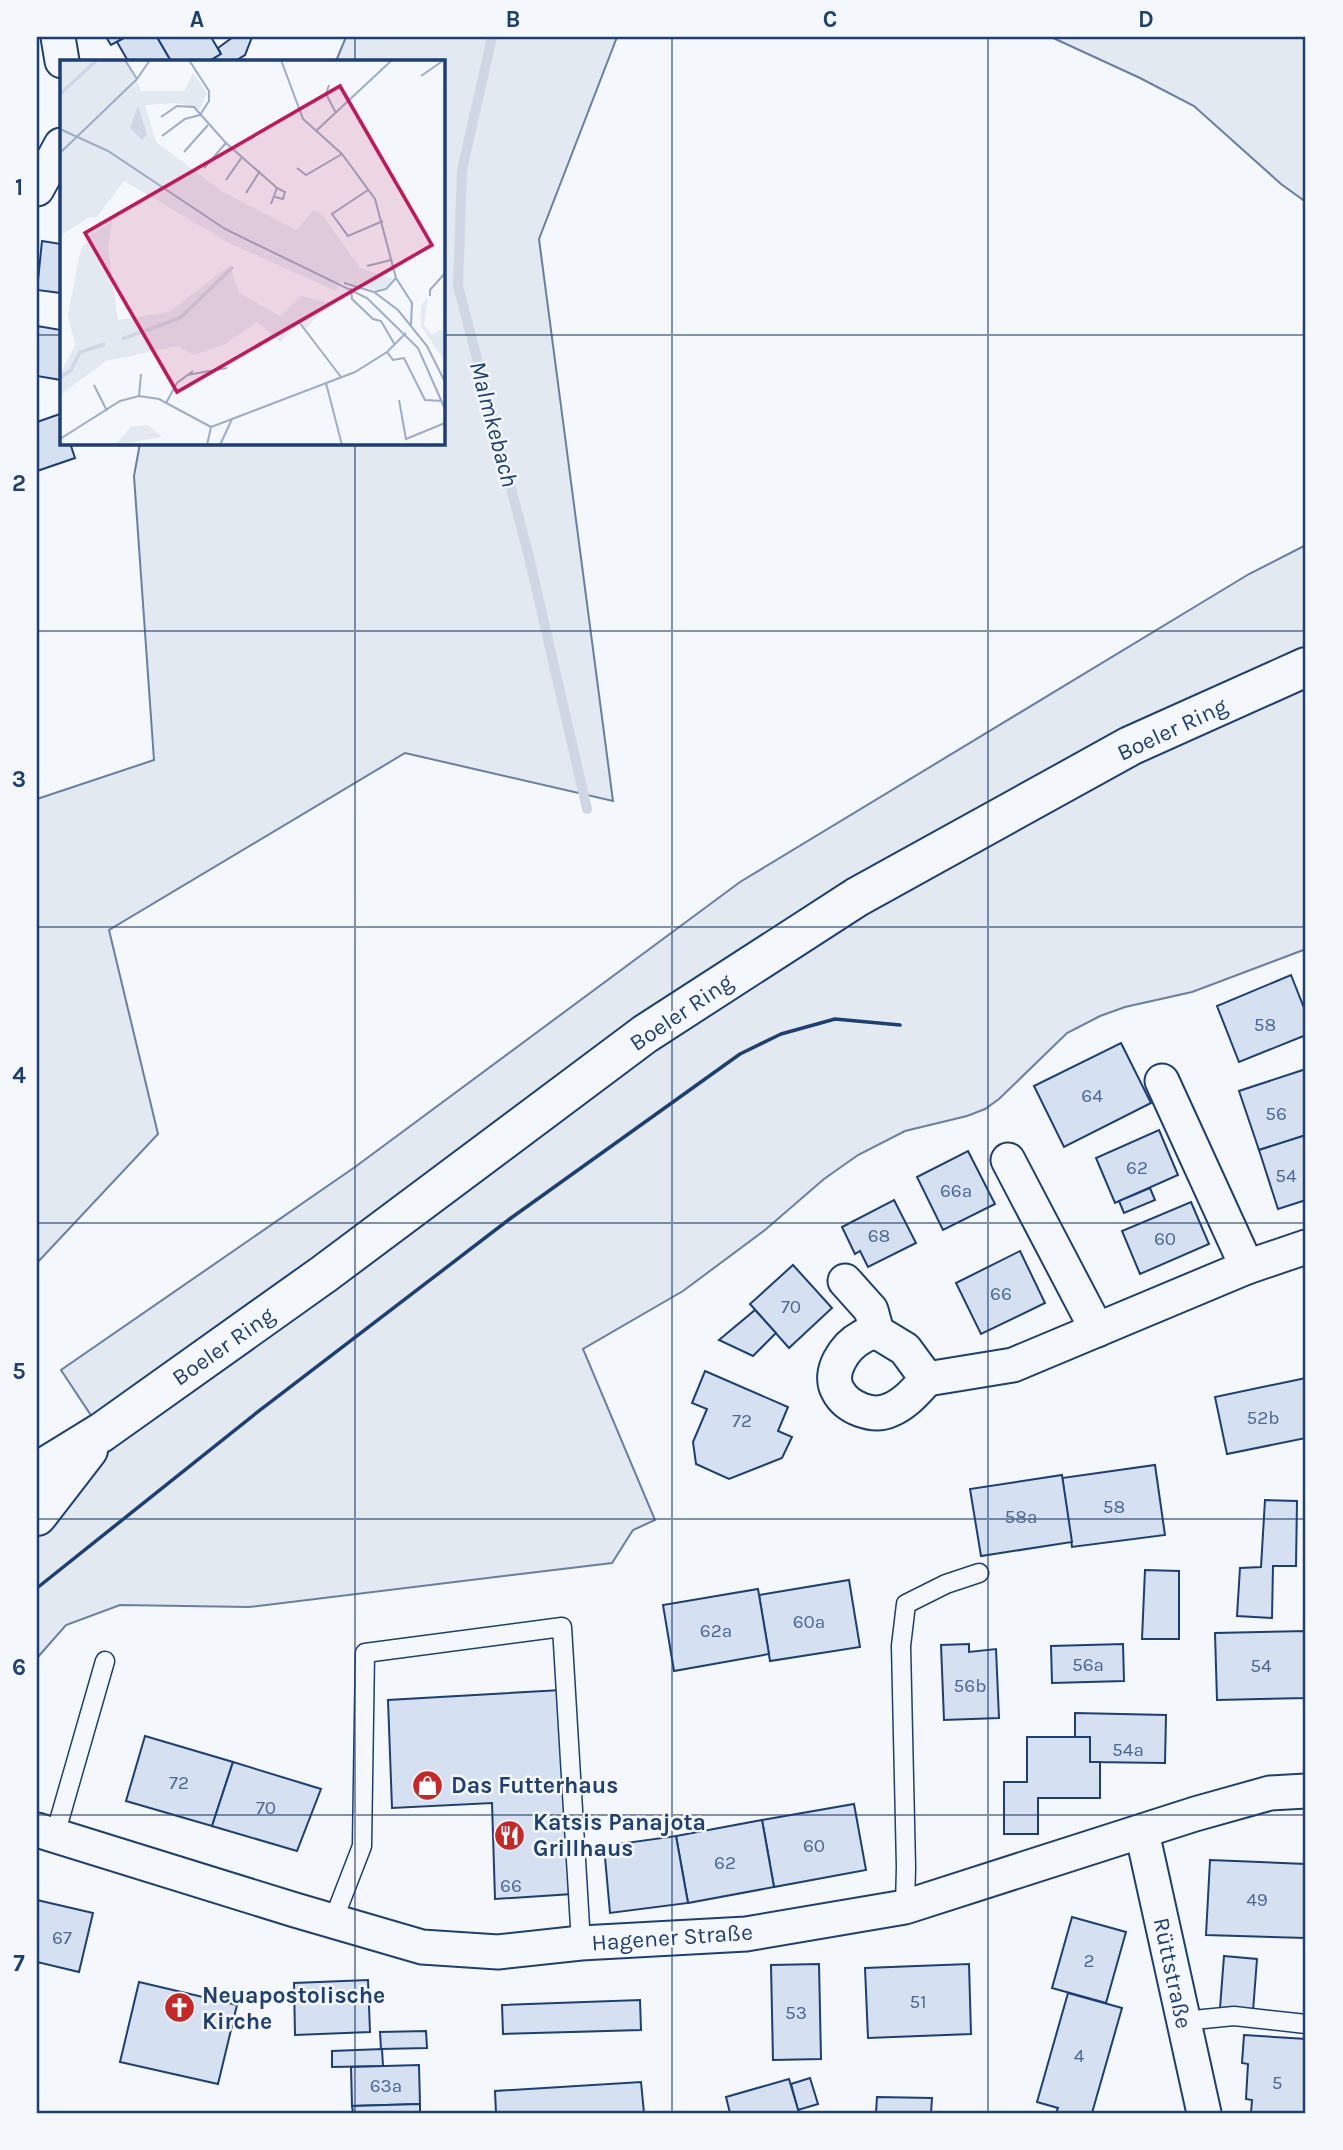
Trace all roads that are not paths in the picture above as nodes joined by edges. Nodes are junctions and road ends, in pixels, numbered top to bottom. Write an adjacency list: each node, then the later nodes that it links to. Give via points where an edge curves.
1 (58, 37): 2 (street)
2 (62, 60)
3 (60, 147): 4 (street)
4 (37, 189)
5 (1306, 667): 14 (main road, Boeler Ring, via 1130,746 857,897 645,1034 324,1275)
6 (1162, 1081): 9 (street)
7 (1008, 1160): 11 (street)
8 (1306, 1247): 9 (street)
9 (1247, 1267): 11 (street)
10 (845, 1281): 12 (street, via 871,1310)
11 (1097, 1330): 13 (street, via 1013,1365)
12 (877, 1332): 13 (street, via 905,1349); 13 (street, via 862,1337 839,1359 835,1376 838,1391 847,1401 859,1410 888,1411)
13 (927, 1379)
14 (102, 1432): 15 (main road, Boeler Ring); 16 (main road, Boeler Ring)
15 (37, 1472)
16 (37, 1516)
17 (979, 1573): 22 (lane, via 906,1604 901,1646)
18 (106, 1661): 21 (lane)
19 (1306, 1791): 20 (street, Hagener Straße, via 1270,1793)
20 (1142, 1832): 22 (street, Hagener Straße); 25 (street, Rüttstraße)
21 (46, 1833): 23 (street, Hagener Straße)
22 (905, 1907): 24 (street, Hagener Straße, via 746,1934)
23 (333, 1921): 24 (street, Hagener Straße, via 422,1947 498,1952); 24 (lane, via 362,1846 365,1653 562,1627)
24 (581, 1943)
25 (1184, 2021): 26 (lane, via 1234,2015); 27 (street, Rüttstraße)
26 (1306, 2024)
27 (1204, 2113)

